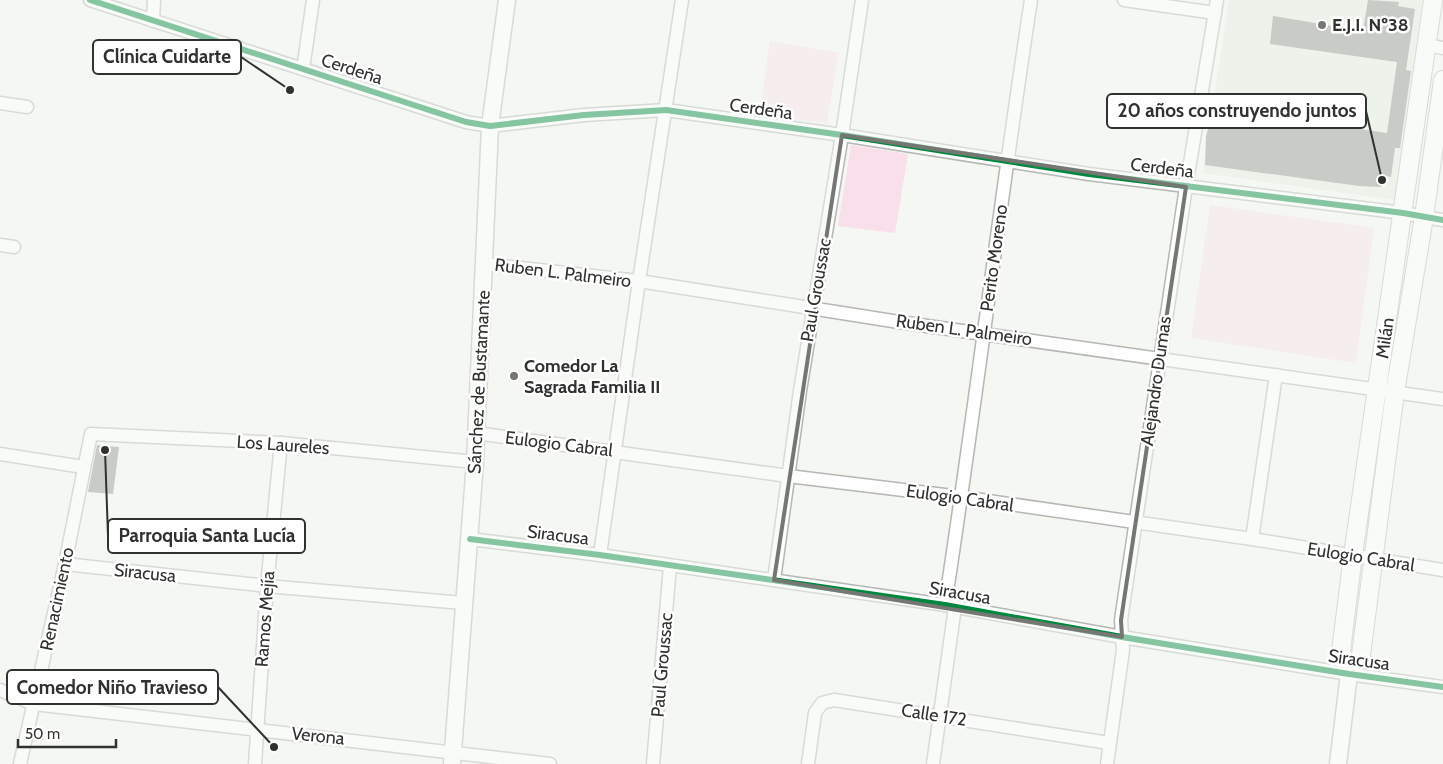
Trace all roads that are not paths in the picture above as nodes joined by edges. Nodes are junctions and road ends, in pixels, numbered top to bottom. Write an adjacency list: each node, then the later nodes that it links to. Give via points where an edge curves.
1 (90, 0): 12 (street, Cerdeña)
2 (154, 0): 12 (street)
3 (313, 0): 14 (street)
4 (507, 0): 19 (street, Sánchez de Bustamante)
5 (682, 0): 18 (street)
6 (862, 0): 20 (street, Paul Groussac)
7 (1031, 0): 21 (street, Perito Moreno)
8 (1124, 0): 11 (street)
9 (1217, 0): 11 (street, Alejandro Dumas)
10 (1433, 0): 13 (main road, Milán)
11 (1215, 14): 22 (street, Alejandro Dumas)
12 (153, 21): 14 (street, Cerdeña)
13 (1435, 46): 23 (main road, Milán)
14 (303, 69): 19 (street, Cerdeña, via 466,122)
15 (1443, 80): 24 (main road, Milán)
16 (0, 103): 17 (street)
17 (27, 107)
18 (666, 110): 19 (street, Cerdeña); 20 (street, Cerdeña); 29 (street)
19 (490, 126): 28 (street, Sánchez de Bustamante)
20 (842, 135): 21 (street, Cerdeña); 30 (street, Paul Groussac)
21 (1008, 162): 22 (street, Cerdeña); 31 (street, Perito Moreno)
22 (1186, 187): 23 (street, Cerdeña); 32 (street, Alejandro Dumas)
23 (1403, 213): 24 (street, Cerdeña); 34 (main road, Milán)
24 (1424, 217): 25 (street, Cerdeña); 35 (main road, Milán)
25 (1443, 220)
26 (0, 245): 27 (street)
27 (14, 247)
28 (484, 264): 29 (street, Ruben L. Palmeiro); 37 (street, Sánchez de Bustamante)
29 (639, 281): 30 (street, Ruben L. Palmeiro); 40 (street)
30 (813, 308): 31 (street, Ruben L. Palmeiro); 44 (street, Paul Groussac)
31 (983, 334): 32 (street, Ruben L. Palmeiro); 45 (street, Perito Moreno)
32 (1159, 358): 33 (street, Ruben L. Palmeiro); 46 (street, Alejandro Dumas)
33 (1276, 375): 34 (street, Ruben L. Palmeiro); 48 (street)
34 (1378, 390): 35 (street, Ruben L. Palmeiro); 50 (main road, Milán)
35 (1395, 392): 36 (street, Ruben L. Palmeiro); 51 (main road, Milán)
36 (1443, 399)
37 (476, 433): 40 (street, Eulogio Cabral); 42 (street, Sánchez de Bustamante)
38 (91, 434): 39 (street, Los Laureles); 43 (street, Renacimiento)
39 (281, 444): 42 (street, Los Laureles); 56 (street, Ramos Mejía)
40 (615, 451): 44 (street, Eulogio Cabral); 49 (street)
41 (0, 454): 43 (street)
42 (475, 462): 47 (street, Sánchez de Bustamante)
43 (83, 467): 52 (street, Renacimiento)
44 (788, 476): 45 (street, Eulogio Cabral); 55 (street, Paul Groussac)
45 (962, 498): 46 (street, Eulogio Cabral); 58 (street, Perito Moreno)
46 (1135, 522): 48 (street, Eulogio Cabral); 59 (street, Alejandro Dumas, via 1121,620)
47 (470, 539): 49 (street, Siracusa); 57 (street, Sánchez de Bustamante)
48 (1252, 539): 50 (street, Eulogio Cabral)
49 (600, 555): 53 (street, Siracusa)
50 (1353, 555): 51 (street, Eulogio Cabral); 60 (main road, Milán, via 1341,651)
51 (1373, 559): 54 (street, Eulogio Cabral); 60 (main road, Milán, via 1361,655)
52 (65, 564): 56 (street, Siracusa); 63 (street, Renacimiento)
53 (670, 566): 55 (street, Siracusa); 71 (street, Paul Groussac)
54 (1443, 570)
55 (774, 580): 58 (street, Siracusa)
56 (266, 586): 57 (street, Siracusa); 65 (street, Ramos Mejía)
57 (464, 603): 67 (street, Sánchez de Bustamante)
58 (950, 606): 59 (street, Siracusa); 64 (street, Perito Moreno)
59 (1122, 637): 60 (street, Siracusa); 66 (street, Alejandro Dumas)
60 (1349, 674): 61 (street, Siracusa); 75 (street, Milán)
61 (1443, 687)
62 (0, 690): 63 (street, Verona)
63 (34, 704): 65 (street, Verona); 68 (street, Renacimiento)
64 (940, 716): 66 (street, Calle 172); 72 (street, Calle 172, via 834,700 822,703 815,713); 73 (street, Perito Moreno)
65 (258, 730): 67 (street, Verona); 69 (street, Ramos Mejía)
66 (1110, 744): 74 (street, Alejandro Dumas)
67 (452, 758): 70 (street, Verona)
68 (20, 764)
69 (254, 764)
70 (550, 764)
71 (653, 764)
72 (808, 764)
73 (933, 764)
74 (1107, 764)
75 (1338, 764)

